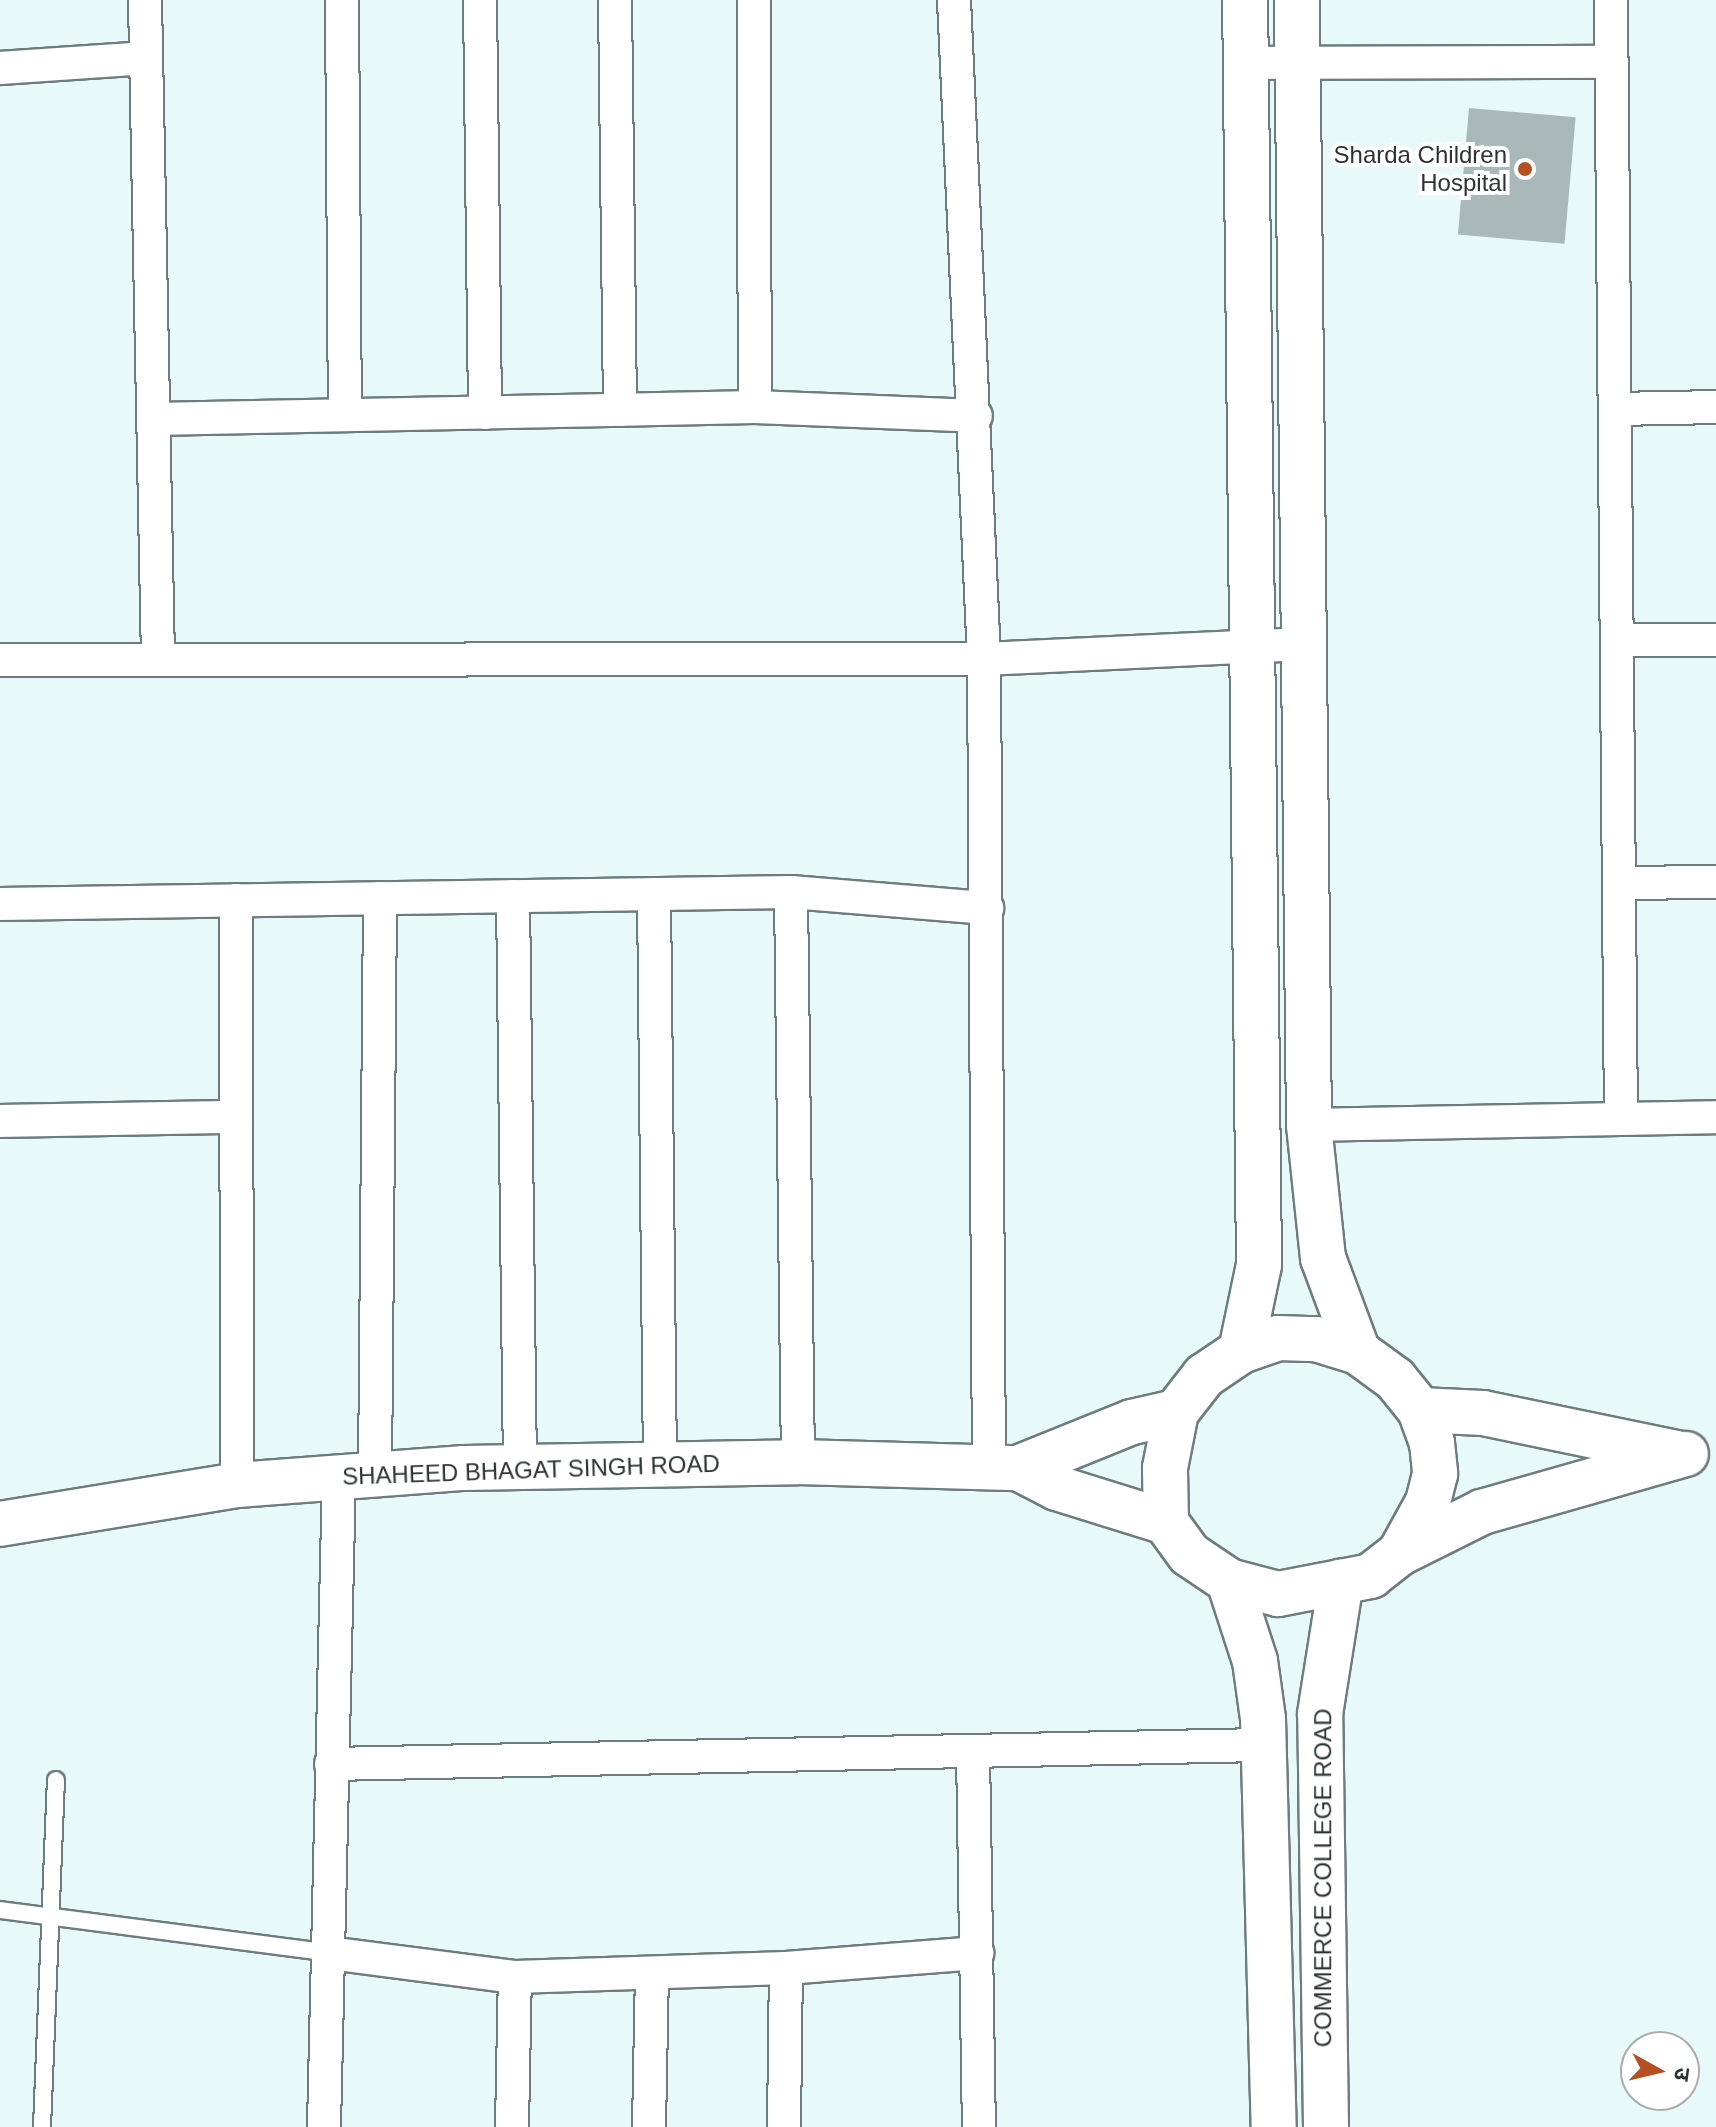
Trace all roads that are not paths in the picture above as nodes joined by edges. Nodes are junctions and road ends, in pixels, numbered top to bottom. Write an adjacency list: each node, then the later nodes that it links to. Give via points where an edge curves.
1 (145, 0): 10 (street)
2 (342, 0): 20 (street)
3 (480, 0): 19 (street)
4 (615, 0): 18 (street)
5 (754, 0): 15 (street)
6 (954, 0): 21 (street)
7 (1245, 0): 12 (street)
8 (1297, 0): 13 (street)
9 (1611, 0): 11 (street)
10 (146, 58): 14 (street); 22 (street)
11 (1611, 62): 13 (street); 17 (street)
12 (1247, 63): 13 (street); 25 (street)
13 (1297, 63): 26 (street)
14 (0, 68)
15 (755, 407): 18 (street); 21 (street)
16 (1716, 407): 17 (street)
17 (1615, 409): 23 (street)
18 (620, 410): 19 (street)
19 (485, 413): 20 (street)
20 (345, 415): 22 (street)
21 (976, 416): 28 (street)
22 (153, 419): 27 (street)
23 (1617, 640): 24 (street); 31 (street)
24 (1716, 640)
25 (1252, 644): 26 (street); 28 (street); 44 (street, via 1259,1265)
26 (1304, 644): 43 (street)
27 (158, 658): 28 (street); 29 (street)
28 (984, 659): 38 (street)
29 (0, 660)
30 (1716, 882): 31 (street)
31 (1619, 883): 41 (street)
32 (791, 892): 33 (street); 38 (street); 49 (street)
33 (654, 894): 34 (street); 50 (street)
34 (513, 896): 35 (street); 51 (street)
35 (380, 898): 36 (street); 53 (street)
36 (236, 900): 37 (street); 39 (street)
37 (0, 904)
38 (987, 908): 52 (street)
39 (236, 1117): 42 (street); 54 (street)
40 (1716, 1117): 41 (street)
41 (1621, 1118): 43 (street)
42 (0, 1121)
43 (1309, 1125): 45 (street, via 1323,1258)
44 (1241, 1351): 45 (street, via 1278,1338 1316,1339); 47 (street, via 1204,1376)
45 (1358, 1352): 46 (street, via 1395,1379)
46 (1420, 1410): 48 (street, via 1483,1413); 57 (street, via 1432,1443 1435,1474 1428,1502)
47 (1176, 1412): 52 (street, via 1132,1422); 55 (street, via 1165,1468)
48 (1701, 1454): 57 (street, via 1482,1512)
49 (798, 1462): 50 (street, SHAHEED BHAGAT SINGH ROAD); 52 (street, SHAHEED BHAGAT SINGH ROAD)
50 (660, 1465): 51 (street, SHAHEED BHAGAT SINGH ROAD)
51 (520, 1467): 53 (street, SHAHEED BHAGAT SINGH ROAD)
52 (1003, 1468): 55 (street)
53 (357, 1476): 54 (street, SHAHEED BHAGAT SINGH ROAD); 62 (street)
54 (237, 1485): 56 (street, SHAHEED BHAGAT SINGH ROAD)
55 (1166, 1522): 58 (street, via 1189,1554)
56 (0, 1524)
57 (1400, 1553): 59 (street, via 1371,1576)
58 (1229, 1581): 59 (street, via 1278,1594); 60 (street, via 1255,1661)
59 (1341, 1582): 78 (street, COMMERCE COLLEGE ROAD, via 1320,1714)
60 (1264, 1745): 61 (street); 77 (street)
61 (973, 1751): 62 (street); 67 (street)
62 (331, 1764): 66 (street)
63 (56, 1780): 65 (lane)
64 (0, 1910): 65 (lane)
65 (50, 1913): 66 (lane); 71 (lane)
66 (329, 1953): 70 (street); 72 (street)
67 (977, 1953): 68 (street); 76 (street)
68 (786, 1968): 69 (street); 75 (street)
69 (652, 1974): 70 (street); 74 (street)
70 (515, 1977): 73 (street)
71 (42, 2127)
72 (324, 2127)
73 (512, 2127)
74 (649, 2127)
75 (784, 2127)
76 (979, 2127)
77 (1274, 2127)
78 (1326, 2127)

